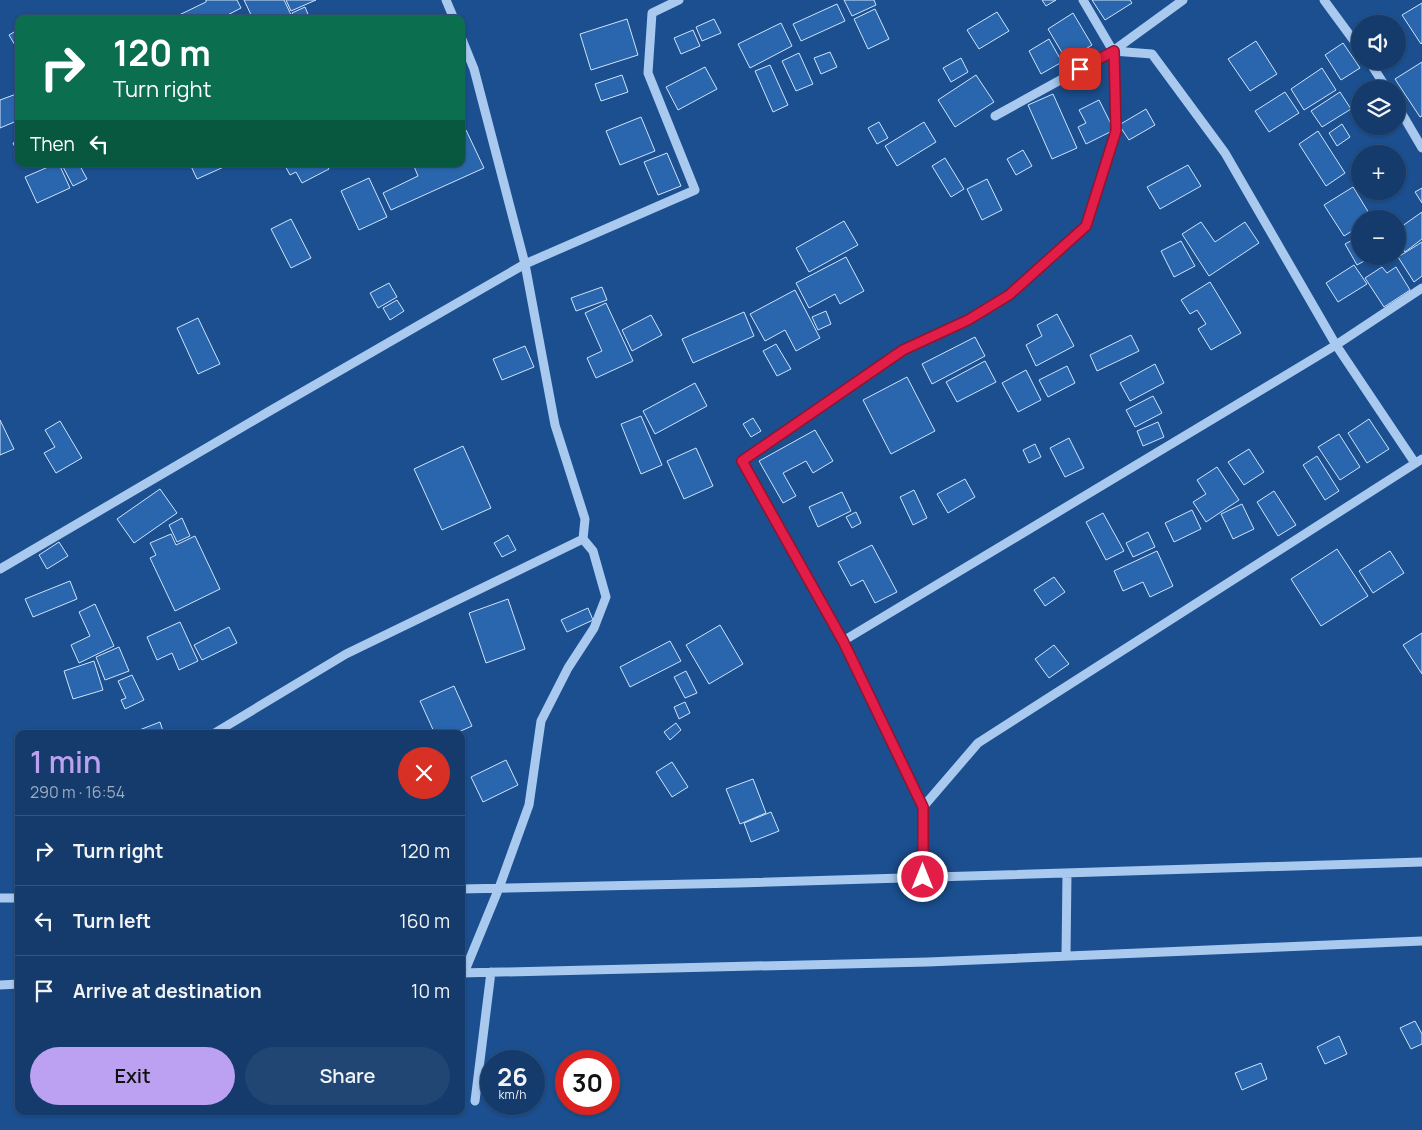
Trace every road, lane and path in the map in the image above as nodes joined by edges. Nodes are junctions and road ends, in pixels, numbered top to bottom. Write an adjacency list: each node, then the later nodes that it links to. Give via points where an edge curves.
1 (446, 0): 6 (street)
2 (679, 0): 13 (street, via 652,13 648,73 695,190)
3 (1083, 0): 9 (street)
4 (1183, 0): 9 (street)
5 (1324, 0): 7 (street)
6 (452, 15)
7 (1351, 37)
8 (465, 47): 13 (street, via 474,69)
9 (1114, 51): 10 (street); 15 (street, via 1152,54 1225,153); 19 (street, via 1116,131 1086,226 1009,295 968,320 903,350 742,461)
10 (995, 116)
11 (1406, 121): 12 (street)
12 (1422, 148)
13 (525, 264): 17 (street, via 554,425 585,519); 18 (street)
14 (1422, 288): 15 (street)
15 (1336, 345): 16 (street); 19 (street)
16 (1419, 461): 21 (street, via 978,742)
17 (583, 539): 20 (street, via 346,654); 25 (street, via 594,551 606,597 594,628 568,668 541,720 529,805)
18 (0, 570)
19 (843, 641): 21 (street)
20 (220, 730)
21 (923, 807): 24 (street)
22 (1422, 862): 23 (street)
23 (1067, 873): 24 (street); 30 (street)
24 (923, 877): 25 (street)
25 (499, 888): 26 (street); 31 (street)
26 (465, 889)
27 (0, 898): 28 (street)
28 (15, 898)
29 (1422, 941): 30 (street)
30 (1066, 956): 32 (street)
31 (465, 968)
32 (491, 972): 33 (street); 36 (street)
33 (465, 973)
34 (0, 984): 35 (street)
35 (15, 984)
36 (475, 1101)

